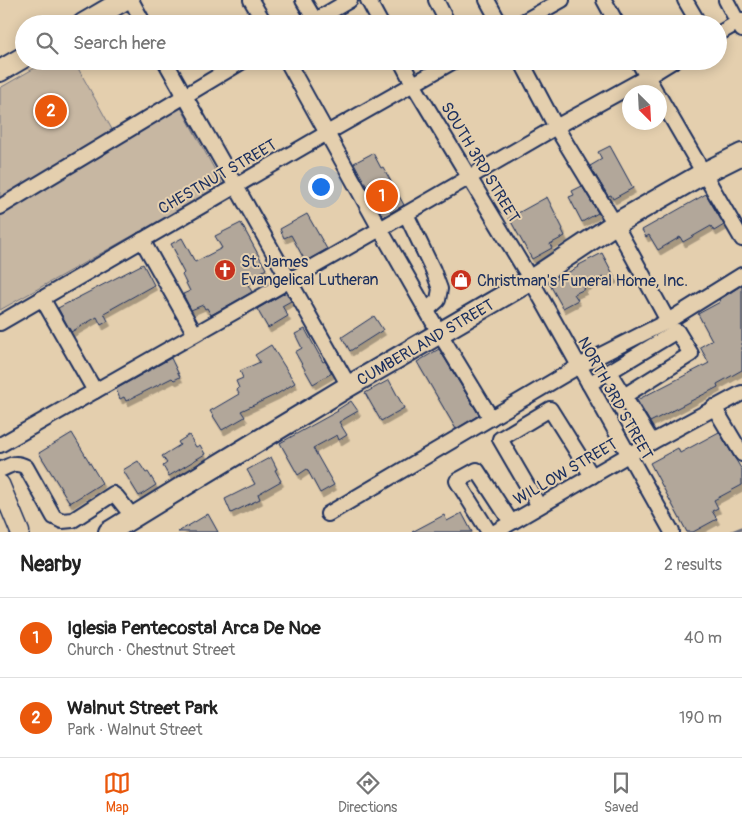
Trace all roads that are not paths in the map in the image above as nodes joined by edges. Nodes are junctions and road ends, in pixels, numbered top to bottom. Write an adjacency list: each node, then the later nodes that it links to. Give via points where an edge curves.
1 (124, 0): 13 (highway)
2 (130, 0): 14 (street)
3 (251, 0): 15 (street)
4 (303, 0): 16 (street)
5 (350, 0): 17 (street)
6 (368, 0): 18 (street)
7 (436, 0): 19 (street)
8 (487, 0): 20 (street)
9 (562, 0): 21 (street)
10 (604, 0): 22 (street)
11 (685, 0): 23 (street)
12 (726, 0): 24 (street)
13 (98, 15)
14 (139, 15)
15 (260, 15)
16 (309, 15)
17 (324, 15)
18 (376, 15)
19 (444, 15)
20 (495, 15)
21 (535, 15)
22 (612, 15)
23 (694, 15)
24 (741, 25): 25 (street)
25 (727, 30)
26 (15, 63): 35 (highway)
27 (170, 70): 39 (street)
28 (228, 70): 39 (street)
29 (292, 70): 42 (street)
30 (406, 70): 37 (street, SOUTH 3RD STREET)
31 (438, 70): 37 (street, CHESTNUT STREET)
32 (526, 70): 41 (street)
33 (643, 70): 36 (street)
34 (658, 70): 36 (street)
35 (0, 71)
36 (647, 77): 38 (street); 41 (street)
37 (413, 84): 42 (street, CHESTNUT STREET); 45 (street, SOUTH 3RD STREET)
38 (652, 85)
39 (185, 96): 46 (street); 47 (street)
40 (667, 110): 44 (street)
41 (556, 127): 45 (street); 49 (street)
42 (327, 133): 46 (street, CHESTNUT STREET); 50 (street)
43 (742, 154): 44 (highway, CUMBERLAND STREET)
44 (704, 173): 49 (highway, CUMBERLAND STREET); 51 (street)
45 (470, 177): 48 (street); 55 (street, SOUTH 3RD STREET)
46 (236, 186): 52 (street, CHESTNUT STREET); 54 (street)
47 (0, 207)
48 (406, 214): 50 (street); 57 (street, via 440,289 438,300)
49 (616, 224): 55 (highway, CUMBERLAND STREET); 58 (street)
50 (380, 229): 54 (street); 57 (street)
51 (742, 239)
52 (142, 240): 56 (street, CHESTNUT STREET); 60 (street)
53 (742, 275): 58 (street)
54 (289, 280): 60 (street); 65 (street)
55 (531, 280): 61 (highway, CUMBERLAND STREET); 62 (street, NORTH 3RD STREET)
56 (42, 298): 59 (street, CHESTNUT STREET); 66 (street)
57 (427, 310): 61 (street)
58 (668, 321): 62 (street)
59 (0, 323)
60 (196, 334): 66 (street)
61 (440, 334): 65 (highway, CUMBERLAND STREET); 70 (street)
62 (579, 366): 64 (street, NORTH 3RD STREET); 70 (street)
63 (609, 372): 64 (street); 68 (street); 68 (street, via 677,331 691,354)
64 (589, 384): 74 (street, NORTH 3RD STREET)
65 (349, 386): 80 (highway, CUMBERLAND STREET)
66 (95, 391): 72 (street)
67 (742, 393): 69 (street, WILLOW STREET)
68 (624, 396): 71 (street)
69 (714, 408): 71 (street, WILLOW STREET); 73 (street)
70 (491, 418): 79 (street)
71 (652, 442): 74 (street, WILLOW STREET)
72 (0, 445)
73 (742, 454)
74 (628, 455): 76 (street, WILLOW STREET); 86 (street, NORTH 3RD STREET)
75 (0, 470): 80 (street, via 14,464 26,467 54,517 62,521 73,520 112,494)
76 (592, 476): 78 (street, WILLOW STREET); 78 (street, via 550,409 500,439)
77 (1, 486): 82 (main road)
78 (539, 506): 81 (street, WILLOW STREET)
79 (328, 514)
80 (133, 517): 83 (highway, CUMBERLAND STREET)
81 (511, 522): 84 (street, via 477,470 457,481); 85 (street, WILLOW STREET)
82 (20, 532)
83 (109, 532)
84 (489, 532)
85 (495, 532)
86 (672, 532)

